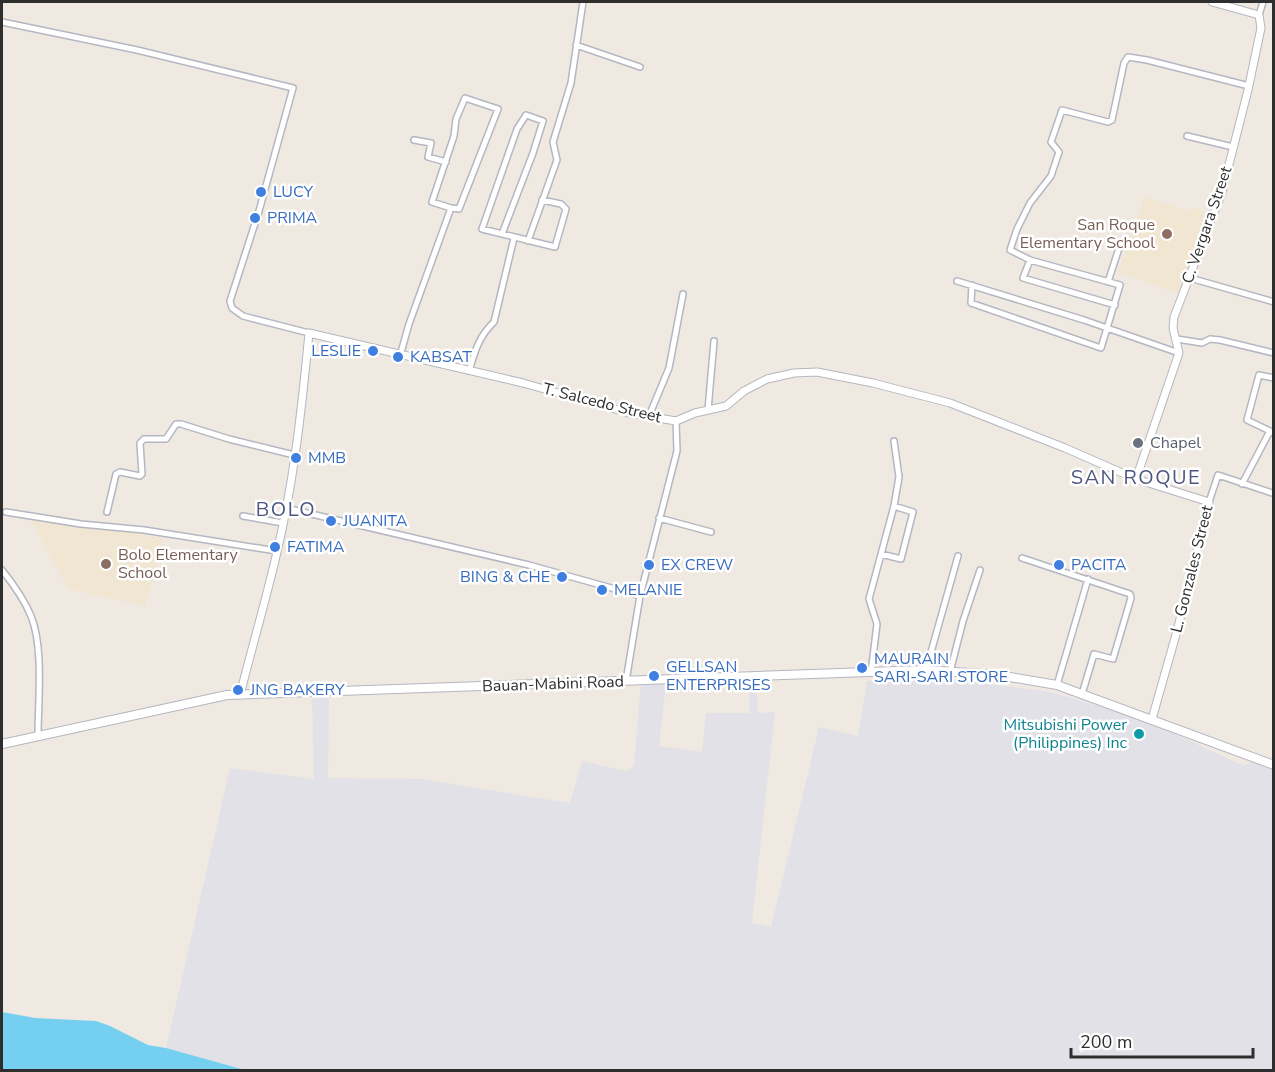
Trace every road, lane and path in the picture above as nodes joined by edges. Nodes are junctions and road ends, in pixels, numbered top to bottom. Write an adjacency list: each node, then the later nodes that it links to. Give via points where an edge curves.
1 (583, 2): 6 (street)
2 (1212, 2): 4 (street)
3 (1263, 2): 4 (street)
4 (1259, 15): 8 (street, C. Vergara Street, via 1261,28)
5 (2, 22): 28 (street, T. Salcedo Street, via 293,88 230,301 232,308 243,316)
6 (576, 45): 7 (street); 13 (street, via 571,83 553,142 557,160)
7 (640, 67)
8 (1249, 87): 11 (street, C. Vergara Street); 19 (street, via 1147,60 1125,59 1112,120 1062,110 1051,142 1059,152 1051,176 1030,203 1010,250)
9 (1187, 135): 11 (street)
10 (414, 140): 12 (street, via 431,143 428,157)
11 (1233, 147): 20 (street, C. Vergara Street, via 1222,192)
12 (446, 162): 14 (street, via 432,202); 14 (street, via 465,98 498,109 459,209)
13 (542, 200): 17 (street); 17 (street, via 566,209 555,247)
14 (451, 208): 33 (street)
15 (502, 234): 15 (street, via 533,153 543,119 526,115 517,129 482,229); 16 (street)
16 (514, 238): 17 (street); 34 (street, via 494,322 476,346)
17 (528, 241)
18 (1120, 245): 22 (street)
19 (1030, 260): 22 (street); 26 (street, via 1023,278)
20 (1190, 278): 25 (street); 29 (street, C. Vergara Street, via 1174,316)
21 (957, 281): 23 (street)
22 (1108, 282): 26 (street, via 1120,285)
23 (972, 285): 27 (street); 27 (street, via 971,303 1101,348)
24 (683, 294): 37 (street, via 669,368)
25 (1274, 302)
26 (1115, 305): 27 (street)
27 (1107, 328): 31 (street)
28 (309, 333): 33 (street, T. Salcedo Street); 41 (street)
29 (1177, 339): 31 (street, C. Vergara Street); 32 (street, via 1202,343 1220,340)
30 (714, 342): 36 (street)
31 (1179, 353): 42 (street, C. Vergara Street)
32 (1274, 353)
33 (400, 356): 34 (street, T. Salcedo Street)
34 (469, 370): 37 (street, T. Salcedo Street)
35 (1274, 378): 39 (street, via 1259,375 1247,420)
36 (708, 410): 38 (street, T. Salcedo Street); 42 (street, T. Salcedo Street, via 726,406 767,379 817,372 950,403)
37 (649, 416): 38 (street, T. Salcedo Street)
38 (676, 422): 51 (street, via 677,451)
39 (1272, 432): 43 (street)
40 (894, 441): 46 (street, via 899,477)
41 (294, 455): 47 (street); 49 (street, via 176,424 166,439 144,439 140,443 142,474 116,474)
42 (1136, 479): 45 (street, T. Salcedo Street)
43 (1242, 484): 44 (street, L. Gonzales Street); 45 (street, L. Gonzales Street, via 1218,475)
44 (1272, 493)
45 (1209, 502): 69 (street, L. Gonzales Street)
46 (894, 506): 55 (street); 55 (street, via 913,512 901,559)
47 (286, 508): 52 (street); 61 (street, via 528,565)
48 (6, 512): 54 (street)
49 (107, 512)
50 (243, 516): 52 (street)
51 (659, 518): 53 (street); 61 (street)
52 (283, 523): 54 (street)
53 (711, 532)
54 (277, 551): 68 (street)
55 (881, 554): 64 (street, via 869,599 877,624)
56 (958, 556): 62 (street)
57 (1022, 558): 60 (street)
58 (2, 570): 70 (street, via 32,618 38,642)
59 (981, 570): 63 (street)
60 (1088, 579): 66 (street); 67 (street, via 1127,592 1131,598 1113,659 1094,654)
61 (640, 596): 65 (street)
62 (926, 670): 63 (main road, Bauan-Mabini Road); 64 (main road, Bauan-Mabini Road)
63 (950, 672): 66 (main road, Bauan-Mabini Road)
64 (871, 673): 65 (main road, Bauan-Mabini Road)
65 (626, 681): 68 (main road, Bauan-Mabini Road)
66 (1057, 685): 67 (main road, Bauan-Mabini Road)
67 (1082, 694): 69 (main road, Bauan-Mabini Road)
68 (240, 695): 70 (main road, Bauan-Mabini Road)
69 (1152, 719): 72 (main road, Bauan-Mabini Road)
70 (38, 736): 71 (main road, Bauan-Mabini Road)
71 (2, 744)
72 (1274, 765)

